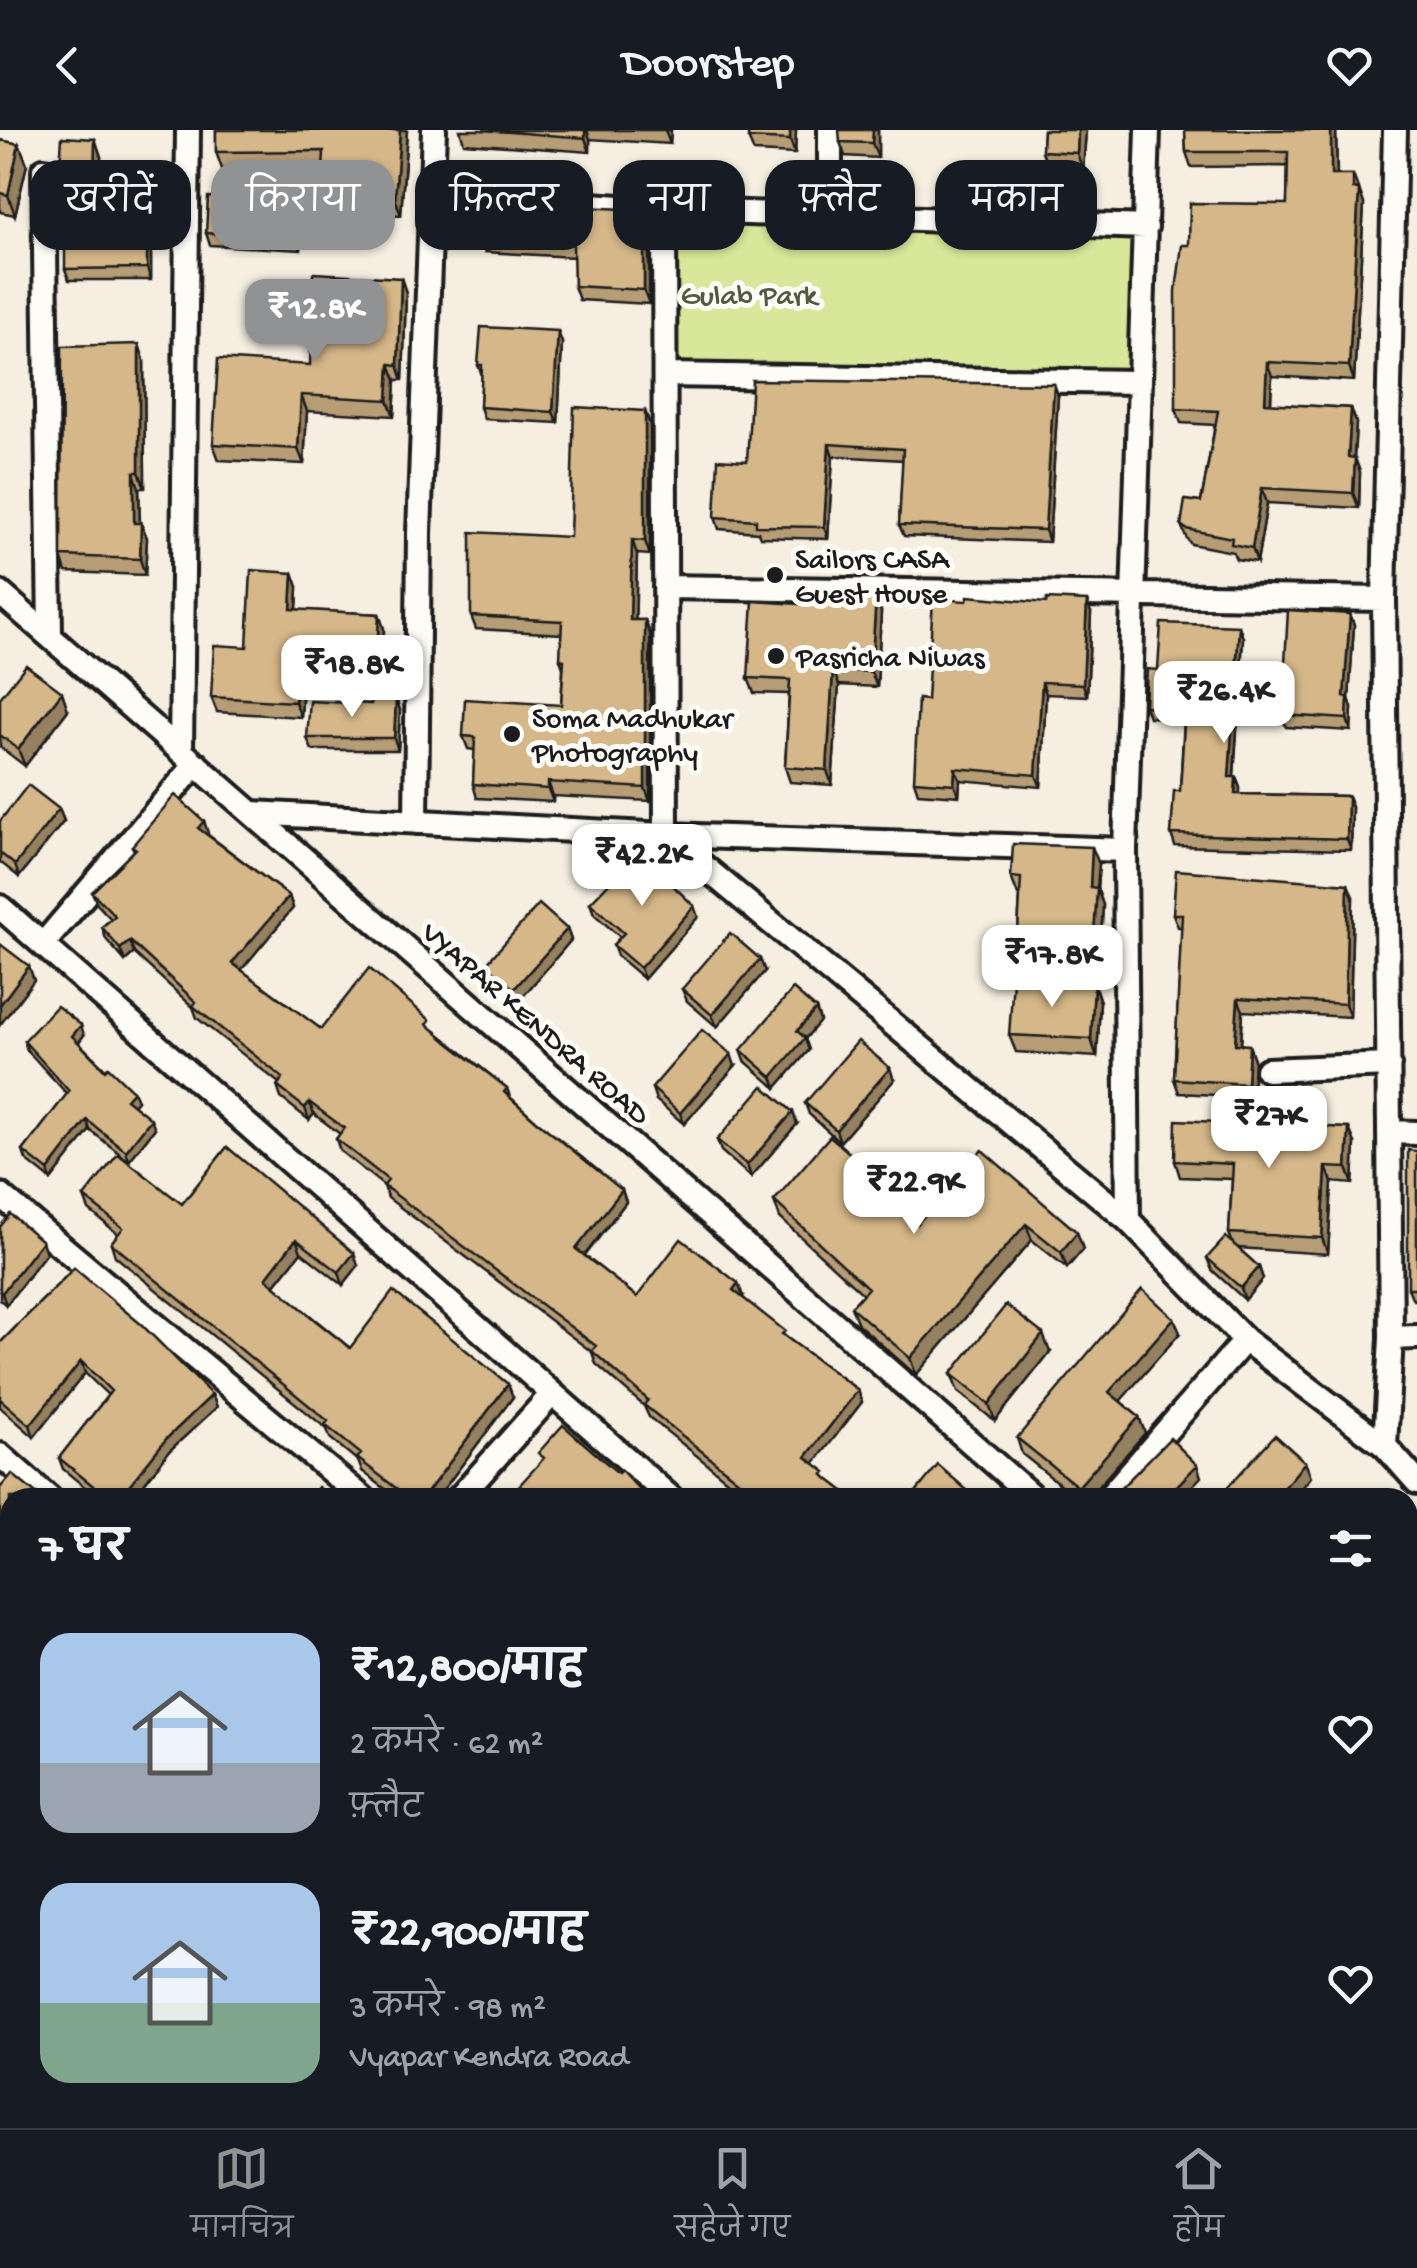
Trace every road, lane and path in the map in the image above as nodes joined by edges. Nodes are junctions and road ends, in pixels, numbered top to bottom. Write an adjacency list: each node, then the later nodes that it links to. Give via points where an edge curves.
1 (188, 130): 22 (street)
2 (434, 130): 6 (street)
3 (830, 130): 7 (street)
4 (1148, 130): 9 (street)
5 (1395, 130): 13 (street)
6 (433, 160)
7 (830, 160)
8 (915, 219): 9 (street)
9 (1146, 227): 16 (street)
10 (45, 250): 21 (street)
11 (430, 250): 24 (street)
12 (664, 250): 15 (street)
13 (1392, 269): 14 (street); 20 (street)
14 (1417, 269)
15 (664, 374): 16 (street); 17 (street)
16 (1138, 382): 19 (street)
17 (665, 587): 19 (street); 25 (street)
18 (0, 592): 21 (street, VYAPAR KENDRA ROAD)
19 (1131, 594): 20 (street); 26 (street)
20 (1384, 599): 29 (street)
21 (50, 635): 22 (street, VYAPAR KENDRA ROAD)
22 (188, 758): 23 (street, VYAPAR KENDRA ROAD); 28 (street)
23 (252, 813): 24 (street); 46 (street, VYAPAR KENDRA ROAD)
24 (416, 822): 25 (street)
25 (666, 834): 26 (street); 34 (street)
26 (1126, 850): 34 (street)
27 (0, 907): 28 (street)
28 (44, 943): 38 (street)
29 (1389, 1065): 30 (street); 31 (street)
30 (1267, 1070)
31 (1390, 1132): 32 (street); 35 (street)
32 (1417, 1133)
33 (0, 1195): 43 (street)
34 (1128, 1220): 37 (street)
35 (1391, 1338): 36 (street); 39 (street)
36 (1417, 1338)
37 (1246, 1340): 39 (street); 47 (street)
38 (552, 1394): 44 (street); 45 (street)
39 (1384, 1446): 41 (street)
40 (0, 1455): 42 (street)
41 (1417, 1482)
42 (38, 1488)
43 (351, 1488)
44 (469, 1488)
45 (660, 1488)
46 (1023, 1488)
47 (1117, 1488)

